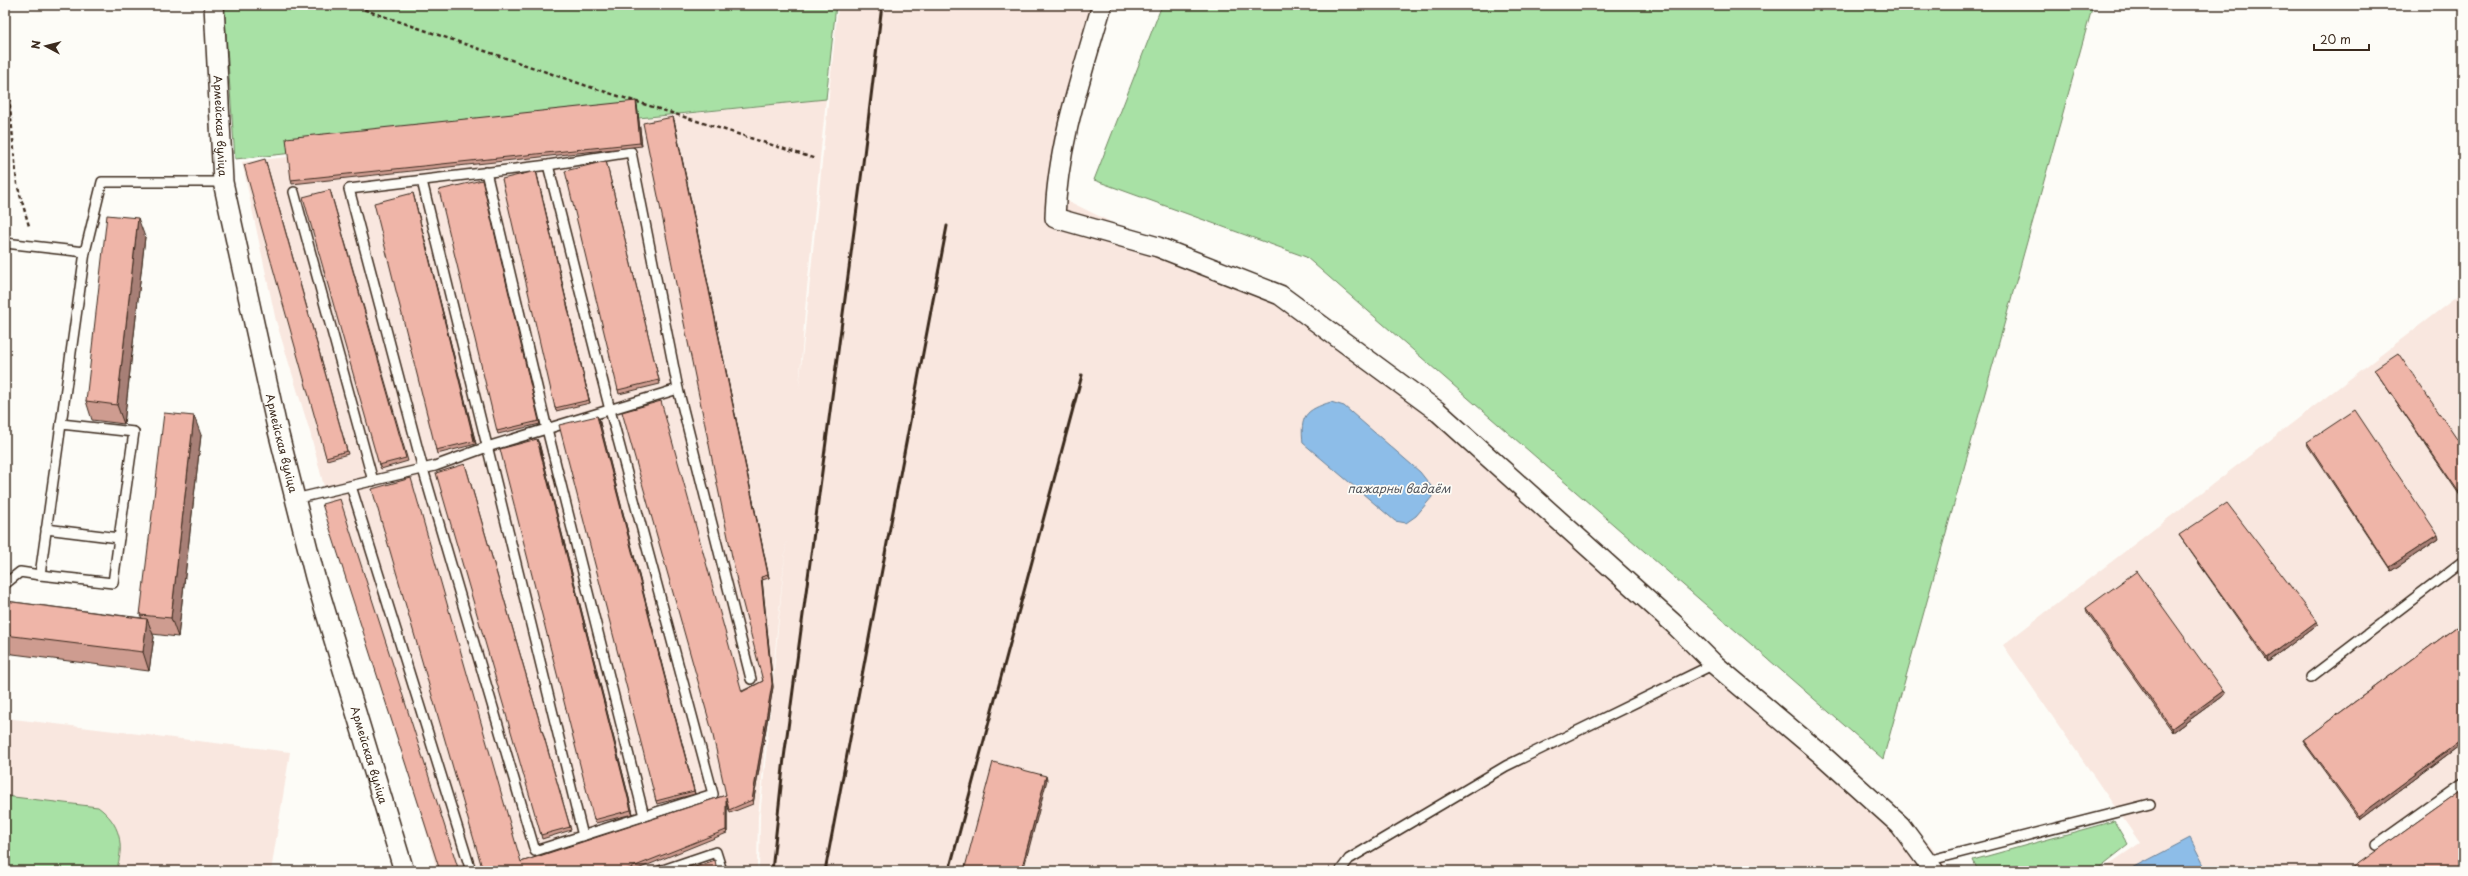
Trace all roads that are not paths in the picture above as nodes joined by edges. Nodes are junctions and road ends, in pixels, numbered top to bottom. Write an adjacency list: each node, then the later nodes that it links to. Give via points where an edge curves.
1 (214, 5): 6 (street, Армейская вуліца)
2 (1102, 5): 24 (street, via 1077,90 1057,180 1055,218 1158,247 1280,295 1436,410 1674,624)
3 (548, 164): 4 (lane); 10 (lane, via 631,152); 11 (lane)
4 (486, 172): 5 (lane); 13 (lane)
5 (422, 181): 14 (lane); 15 (lane, via 349,189)
6 (223, 182): 9 (lane, via 102,182); 18 (street, Армейская вуліца)
7 (294, 192): 16 (lane)
8 (5, 243): 9 (lane)
9 (85, 252): 12 (lane)
10 (678, 389): 11 (lane); 26 (lane)
11 (610, 410): 13 (lane); 29 (lane, via 713,794)
12 (61, 424): 19 (lane); 20 (lane, via 134,432)
13 (547, 429): 14 (lane); 29 (lane)
14 (488, 447): 15 (lane); 30 (lane)
15 (423, 469): 16 (lane); 30 (lane, via 535,851)
16 (373, 481): 17 (lane)
17 (351, 486): 18 (lane); 34 (lane)
18 (295, 499): 33 (street, Армейская вуліца, via 315,577)
19 (46, 529): 20 (lane); 22 (lane)
20 (119, 538): 22 (lane, via 113,583)
21 (2463, 561): 25 (lane)
22 (40, 574): 23 (lane, via 20,572)
23 (5, 584)
24 (1714, 664): 32 (street, via 1821,754 1894,820); 37 (lane, via 1506,766 1349,859)
25 (2311, 677)
26 (751, 679)
27 (2463, 782): 31 (lane)
28 (2150, 804): 32 (lane)
29 (644, 816): 30 (lane)
30 (583, 836)
31 (2376, 845)
32 (1930, 866)
33 (404, 871)
34 (472, 871)
35 (660, 871): 36 (lane, via 716,852)
36 (722, 871)
37 (1340, 871)

